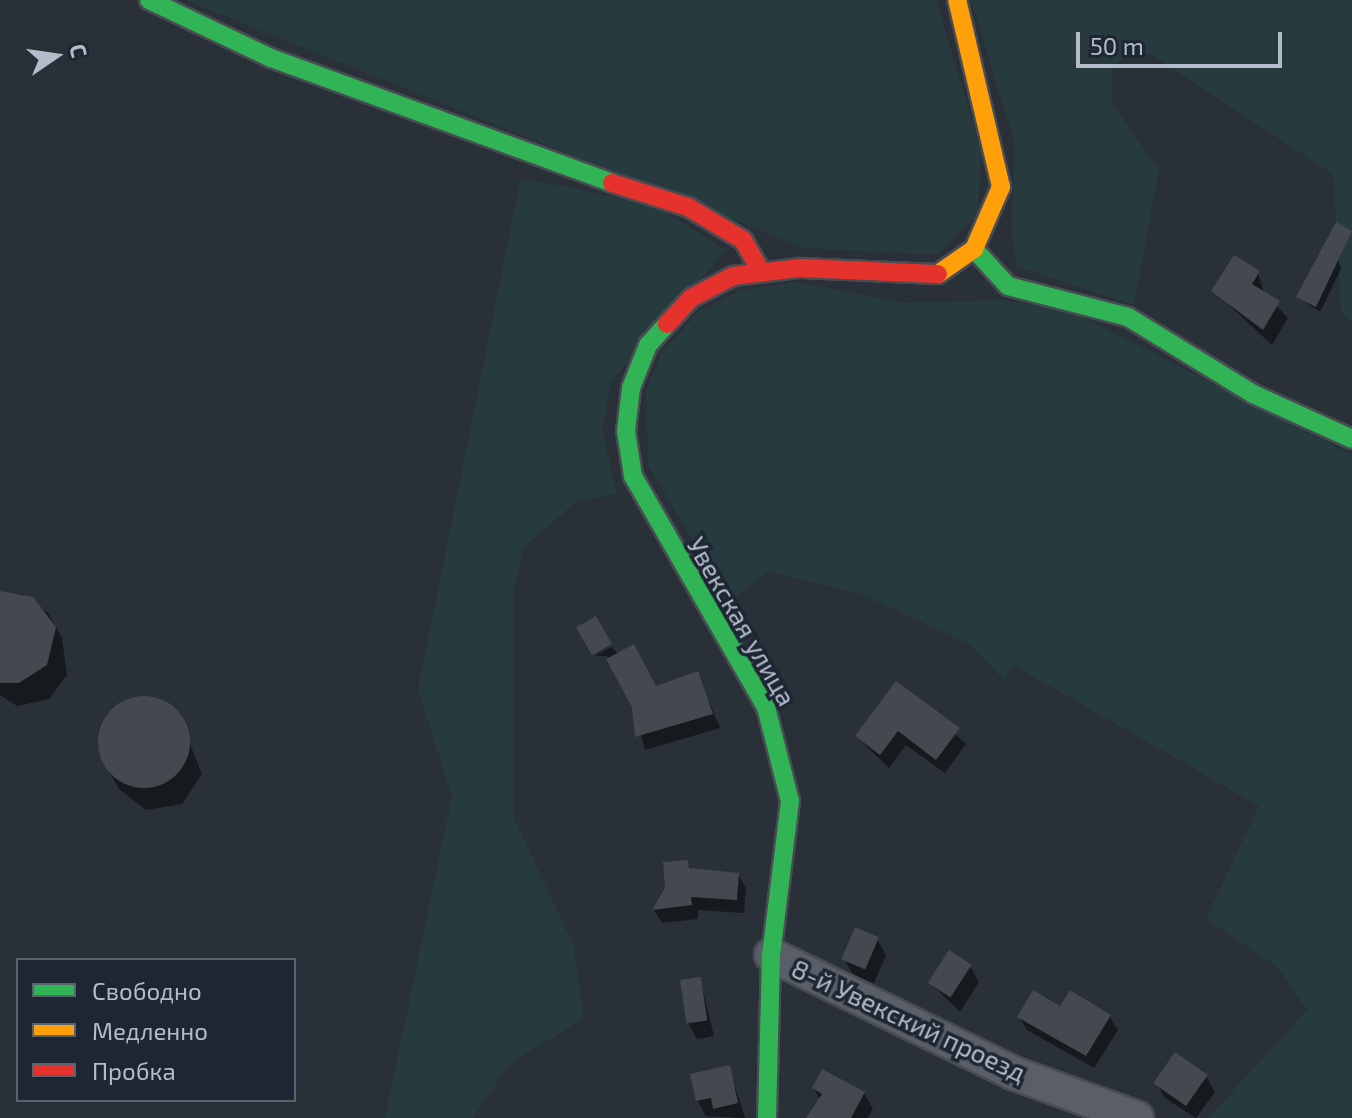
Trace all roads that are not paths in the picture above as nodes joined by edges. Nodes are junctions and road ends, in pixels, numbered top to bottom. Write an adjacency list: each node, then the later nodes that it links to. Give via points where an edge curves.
1 (149, 0): 4 (street, via 271,58 514,152 688,207 743,240)
2 (957, 0): 3 (street, via 1001,187)
3 (974, 249): 4 (street, via 937,275); 5 (street, via 1008,286 1128,317 1253,394)
4 (760, 269): 6 (street, Увекская улица, via 691,298 648,345 626,431 651,516 740,658 782,752 790,801)
5 (1352, 439)
6 (771, 955): 7 (street, Увекская улица); 8 (street, 8-й Увекский проезд, via 1013,1073)
7 (767, 1118)
8 (1137, 1118)

